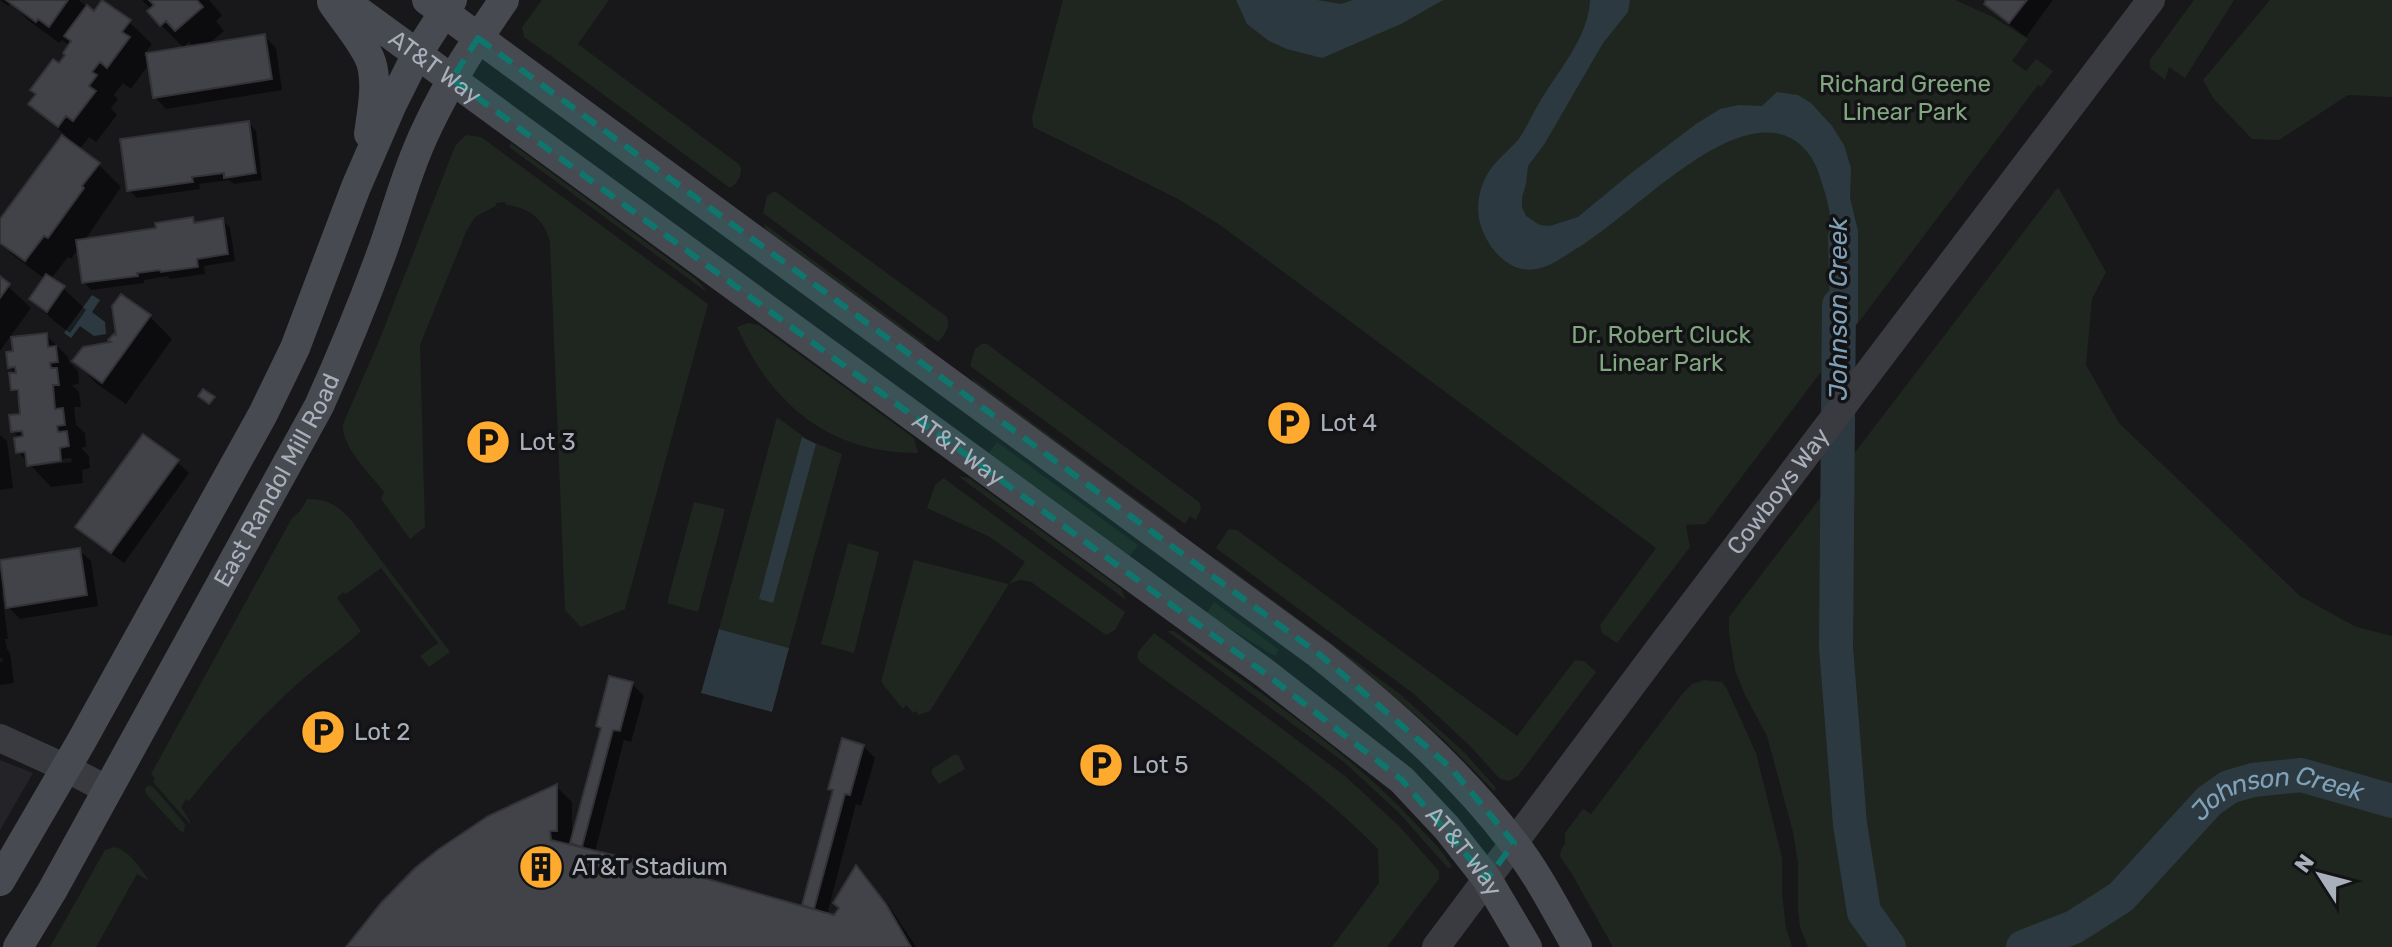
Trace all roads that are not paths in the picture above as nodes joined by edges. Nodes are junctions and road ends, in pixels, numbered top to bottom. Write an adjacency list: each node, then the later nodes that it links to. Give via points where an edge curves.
1 (331, 0): 9 (main road, via 371,62)
2 (343, 0): 7 (main road, AT&T Way)
3 (504, 0): 6 (main road, East Randol Mill Road)
4 (2151, 0): 15 (street, Cowboys Way)
5 (441, 4): 6 (main road, AT&T Way); 7 (main road, East Randol Mill Road)
6 (478, 38): 8 (main road, East Randol Mill Road); 15 (main road, AT&T Way, via 1319,654 1450,767)
7 (417, 54): 8 (main road, AT&T Way); 9 (main road, East Randol Mill Road)
8 (452, 79): 11 (main road, East Randol Mill Road, via 402,187 343,354); 16 (main road, AT&T Way, via 1290,693 1402,780)
9 (366, 161): 10 (main road, East Randol Mill Road, via 295,348)
10 (255, 429): 11 (main road); 13 (main road, East Randol Mill Road)
11 (295, 452): 14 (main road, East Randol Mill Road)
12 (0, 738): 13 (street)
13 (66, 768): 14 (street); 17 (main road, East Randol Mill Road)
14 (108, 790): 18 (main road, East Randol Mill Road)
15 (1514, 843): 16 (street, Cowboys Way); 21 (main road, AT&T Way)
16 (1487, 879): 19 (street, Cowboys Way); 20 (main road, AT&T Way)
17 (0, 881)
18 (18, 947)
19 (1436, 947)
20 (1527, 947)
21 (1577, 947)

